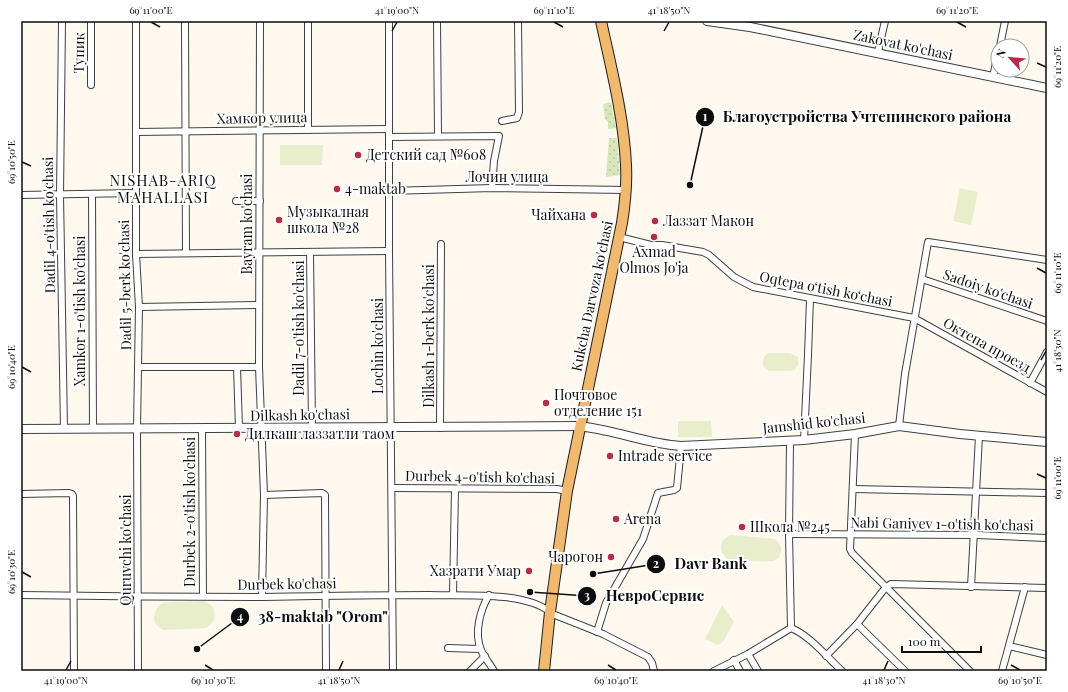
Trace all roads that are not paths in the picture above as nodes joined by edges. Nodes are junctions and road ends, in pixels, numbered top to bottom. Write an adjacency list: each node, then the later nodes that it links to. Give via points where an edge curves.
1 (62, 21): 36 (street, Dadil 4-o'tish ko'chasi)
2 (92, 21): 20 (street, Тупик)
3 (136, 21): 26 (street, Dadil 5-berk ko'chasi)
4 (185, 21): 27 (street)
5 (260, 21): 25 (street, Bayram ko'chasi)
6 (308, 21): 24 (street)
7 (389, 21): 23 (street, Lochin ko'chasi)
8 (437, 21): 28 (street)
9 (518, 21): 22 (street, via 519,112 517,118)
10 (601, 21): 31 (main road, Kukcha Darvoza ko'chasi, via 624,134)
11 (607, 21): 31 (main road, Kukcha Darvoza ko'chasi, via 629,134 632,166)
12 (707, 21): 15 (street, Zakovat ko'chasi)
13 (885, 21): 17 (street)
14 (1005, 21): 16 (street)
15 (750, 24): 17 (street, Zakovat ko'chasi)
16 (1002, 38)
17 (878, 52): 18 (street, Zakovat ko'chasi)
18 (990, 76)
19 (998, 78): 21 (street, Zakovat ko'chasi)
20 (91, 85)
21 (1047, 88)
22 (502, 120)
23 (389, 129): 24 (street, Хамкор улица); 29 (street, Lochin ko'chasi)
24 (308, 130): 25 (street, Хамкор улица)
25 (260, 131): 27 (street, Хамкор улица); 38 (street, Bayram ko'chasi)
26 (136, 132): 27 (street, Хамкор улица); 33 (street, Dadil 5-berk ko'chasi)
27 (186, 132): 44 (street)
28 (438, 136): 29 (street); 30 (street, via 499,136)
29 (388, 137): 32 (street, Lochin ko'chasi)
30 (492, 188): 31 (street, Лочин улица); 32 (street, Лочин улица)
31 (629, 190): 39 (main road, Kukcha Darvoza ko'chasi)
32 (389, 191): 41 (street, Lochin ko'chasi)
33 (136, 193): 34 (street); 45 (street, Dadil 5-berk ko'chasi)
34 (92, 194): 36 (street); 63 (street, Xamkor 1-o'tish ko'chasi)
35 (21, 195): 36 (street)
36 (60, 195): 69 (street, Dadil 4-o'tish ko'chasi)
37 (236, 201): 38 (street)
38 (260, 201): 42 (street, Bayram ko'chasi)
39 (622, 238): 48 (street, Oqtepa oʻtish koʻchasi, via 702,252 734,277 753,287); 62 (main road, Kukcha Darvoza ko'chasi)
40 (441, 244): 67 (street, Dilkash 1-berk ko'chasi)
41 (389, 251): 43 (street); 61 (street, Lochin ko'chasi)
42 (259, 252): 43 (street); 44 (street); 49 (street, Bayram ko'chasi)
43 (310, 252): 60 (street, Dadil 7-o'tish ko'chasi)
44 (186, 253): 45 (street)
45 (136, 254): 50 (street, Dadil 5-berk ko'chasi)
46 (1047, 260): 47 (street, via 928,242)
47 (922, 279): 51 (street); 52 (street, Sadoiy ko'chasi)
48 (810, 298): 51 (street, Oqtepa oʻtish koʻchasi); 73 (street)
49 (259, 305): 50 (street); 56 (street, Bayram ko'chasi)
50 (139, 307): 54 (street, Dadil 5-berk ko'chasi)
51 (914, 318): 57 (street, Октепа проезд); 59 (street)
52 (1047, 321)
53 (1047, 352): 57 (street)
54 (139, 367): 55 (street); 70 (street, Dadil 5-berk ko'chasi)
55 (237, 367): 56 (street); 65 (street)
56 (259, 367): 66 (street, Bayram ko'chasi)
57 (1030, 383): 58 (street, Октепа проезд)
58 (1047, 392)
59 (899, 426): 71 (street, Jamshid ko'chasi); 72 (street, Jamshid ko'chasi)
60 (312, 427): 61 (street, Dilkash ko'chasi); 66 (street, Dilkash ko'chasi)
61 (390, 427): 67 (street, Dilkash ko'chasi); 77 (street, Lochin ko'chasi)
62 (582, 427): 67 (street, Dilkash ko'chasi); 76 (street, Jamshid ko'chasi); 80 (main road, Kukcha Darvoza ko'chasi)
63 (93, 428): 69 (street, Dilkash ko'chasi); 70 (street, Dilkash ko'chasi)
64 (202, 428): 65 (street, Dilkash ko'chasi); 70 (street, Dilkash ko'chasi); 99 (street, Durbek 2-o'tish ko'chasi)
65 (239, 428): 66 (street, Dilkash ko'chasi)
66 (262, 428): 84 (street, Bayram ko'chasi)
67 (440, 428)
68 (21, 429): 69 (street, Dilkash ko'chasi)
69 (64, 429)
70 (137, 429): 98 (street, Quruvchi ko'chasi)
71 (855, 434): 73 (street, Jamshid ko'chasi); 79 (street)
72 (979, 436): 75 (street, Jamshid ko'chasi); 81 (street)
73 (804, 440): 74 (street, Jamshid ko'chasi)
74 (790, 441): 76 (street, Jamshid ko'chasi); 85 (street)
75 (1047, 442)
76 (681, 446): 105 (street, via 677,488 658,493 643,539 606,603)
77 (392, 488): 78 (street, Durbek 4-o'tish ko'chasi); 94 (street, Lochin ko'chasi)
78 (455, 489): 80 (street, Durbek 4-o'tish ko'chasi); 100 (street)
79 (853, 489): 81 (street); 86 (street)
80 (570, 491): 102 (main road, Kukcha Darvoza ko'chasi)
81 (976, 491): 82 (street); 87 (street)
82 (1047, 493)
83 (21, 494): 97 (street, via 72,494)
84 (264, 495): 93 (street, via 325,495); 101 (street, Bayram ko'chasi)
85 (789, 534): 86 (street, Nabi Ganiyev 1-o'tish ko'chasi); 104 (street)
86 (852, 535): 87 (street, Nabi Ganiyev 1-o'tish ko'chasi); 90 (street, via 852,553)
87 (975, 536): 88 (street, Nabi Ganiyev 1-o'tish ko'chasi); 89 (street)
88 (1047, 538)
89 (971, 587): 90 (street, via 891,584); 91 (street)
90 (886, 588): 103 (street); 128 (street)
91 (1025, 588): 92 (street); 106 (street)
92 (1047, 588)
93 (326, 595): 94 (street, Durbek ko'chasi); 101 (street, Durbek ko'chasi); 116 (street)
94 (392, 595): 100 (street, Durbek ko'chasi); 117 (street, Lochin ko'chasi)
95 (488, 595): 100 (street, Durbek ko'chasi); 102 (street, Durbek ko'chasi, via 519,600 543,607); 108 (street, via 479,619)
96 (21, 596): 97 (street, Durbek ko'chasi)
97 (73, 596): 98 (street, Durbek ko'chasi); 114 (street)
98 (138, 596): 99 (street, Durbek ko'chasi); 115 (street, Quruvchi ko'chasi)
99 (203, 596): 101 (street, Durbek ko'chasi)
100 (453, 596)
101 (262, 597)
102 (552, 613): 105 (street, Durbek ko'chasi); 120 (main road, Kukcha Darvoza ko'chasi); 121 (main road, Kukcha Darvoza ko'chasi)
103 (857, 624): 112 (street); 127 (street)
104 (791, 628): 109 (street); 112 (street, via 807,638)
105 (597, 632): 122 (street, Durbek ko'chasi, via 648,657)
106 (1009, 646): 110 (street); 129 (street)
107 (448, 648): 108 (street)
108 (480, 649): 111 (street)
109 (748, 654): 113 (street); 125 (street)
110 (1047, 655)
111 (485, 656): 118 (street); 119 (street)
112 (826, 656): 126 (street)
113 (734, 660): 123 (street); 124 (street)
114 (74, 671)
115 (138, 671)
116 (326, 671)
117 (393, 671)
118 (470, 671)
119 (494, 671)
120 (544, 671)
121 (550, 671)
122 (654, 671)
123 (714, 671)
124 (740, 671)
125 (758, 671)
126 (841, 671)
127 (905, 671)
128 (970, 671)
129 (1002, 671)

